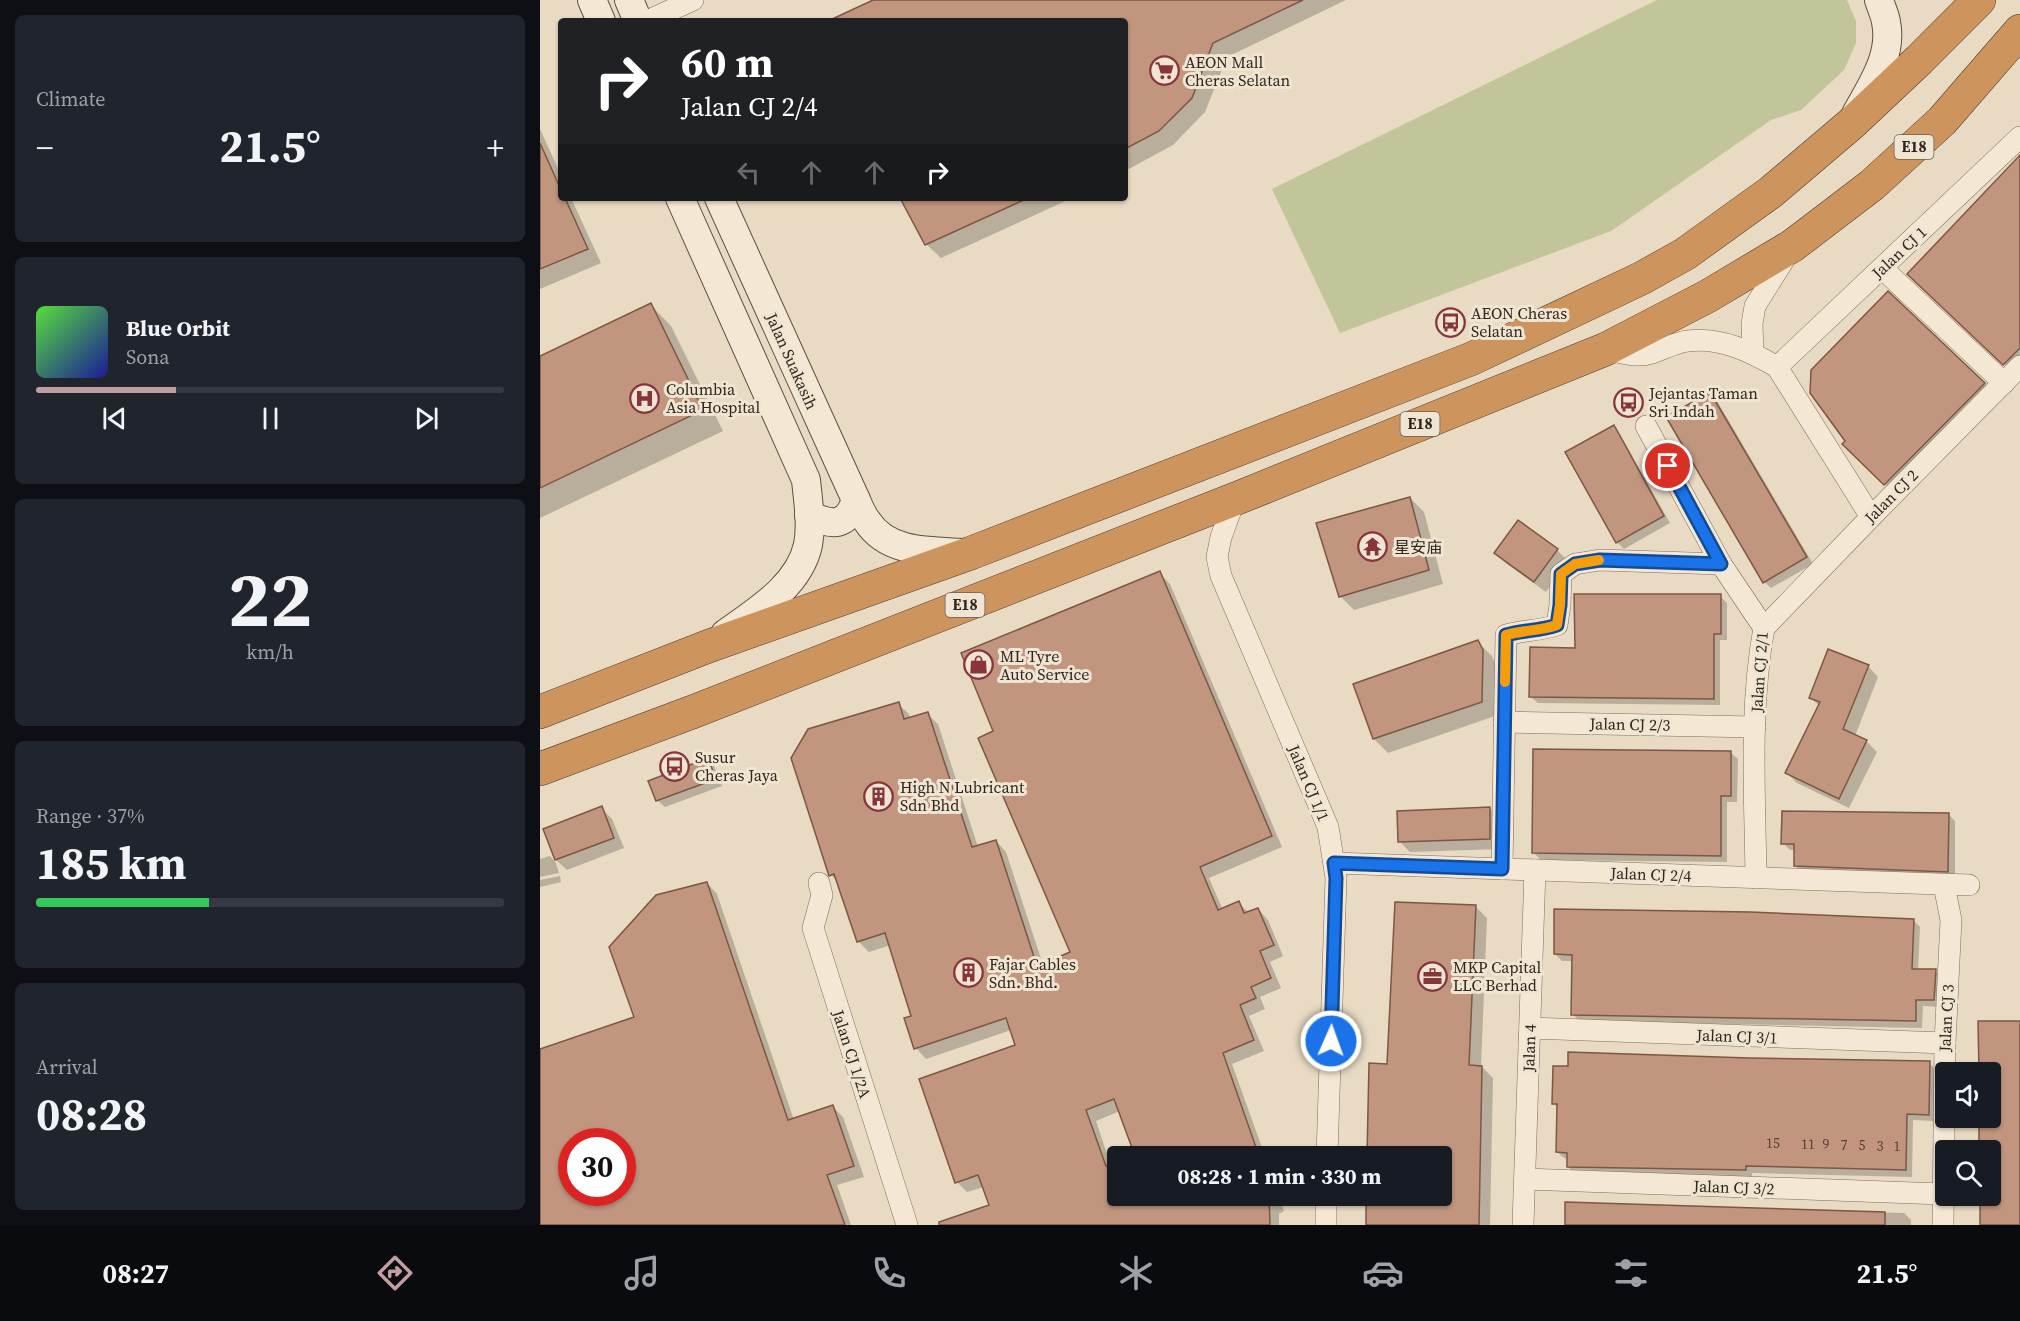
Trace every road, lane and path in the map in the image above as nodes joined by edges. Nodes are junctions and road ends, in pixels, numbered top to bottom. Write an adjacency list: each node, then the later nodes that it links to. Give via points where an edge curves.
1 (592, 0): 6 (main road)
2 (629, 0): 7 (main road)
3 (693, 0): 8 (street)
4 (1879, 0): 10 (main road, via 1888,41 1884,60)
5 (1979, 0): 10 (highway, E18)
6 (600, 18)
7 (637, 18)
8 (654, 18)
9 (2020, 31): 14 (highway, E18, via 1942,121 1872,185)
10 (1851, 124): 26 (highway, E18, via 1771,192 1685,254 1632,283 1471,359)
11 (2019, 139): 15 (street, Jalan CJ 1)
12 (681, 201): 24 (main road, via 806,480)
13 (720, 201): 23 (main road, Jalan Suakasih)
14 (1792, 246): 16 (highway, E18); 17 (street, via 1755,306)
15 (1882, 268): 19 (street, Jalan CJ 1); 20 (street)
16 (1606, 350): 17 (street, via 1649,354 1685,341 1705,340); 22 (highway, E18)
17 (1753, 353): 19 (street)
18 (2020, 366): 20 (street, Jalan CJ 2)
19 (1777, 367): 25 (street)
20 (2004, 383): 25 (street, Jalan CJ 2)
21 (1646, 426): 27 (street, Jalan CJ 2/1)
22 (1235, 498): 33 (highway, E18); 34 (street, Jalan CJ 1/1, via 1217,557 1221,576 1328,827)
23 (862, 511): 24 (main road, via 839,523 825,523); 26 (main road, via 886,539 903,548)
24 (809, 515): 29 (main road, via 808,544 797,574 764,606)
25 (1871, 517): 28 (street, Jalan CJ 2)
26 (971, 553): 29 (highway, E18)
27 (1721, 564): 28 (street, Jalan CJ 2/1); 31 (street, via 1600,560 1575,564 1561,574 1557,625 1506,635)
28 (1764, 628): 32 (street, Jalan CJ 2/1, via 1758,660)
29 (709, 646): 30 (highway, E18)
30 (540, 712)
31 (1504, 722): 32 (street, Jalan CJ 2/3); 35 (street)
32 (1755, 727): 37 (street, Jalan CJ 2/1)
33 (540, 769)
34 (1334, 863): 35 (street, Jalan CJ 2/4); 44 (street, Jalan CJ 1/1)
35 (1502, 869): 36 (street, Jalan CJ 2/4)
36 (1535, 870): 37 (street, Jalan CJ 2/4); 41 (street, Jalan 4)
37 (1756, 878): 39 (street, Jalan CJ 2/4)
38 (819, 883): 49 (street, Jalan CJ 1/2A, via 822,894 813,928)
39 (1944, 885): 40 (street, Jalan CJ 2/4); 42 (street, Jalan CJ 3, via 1951,920)
40 (1969, 885)
41 (1530, 1029): 42 (street, Jalan CJ 3/1); 45 (street, Jalan 4)
42 (1944, 1043): 43 (street, Jalan CJ 3)
43 (1943, 1140)
44 (1328, 1146)
45 (1525, 1179): 46 (street, Jalan CJ 3/2); 51 (street, Jalan 4)
46 (1935, 1194)
47 (1326, 1206): 50 (street)
48 (1943, 1206): 52 (street, Jalan CJ 3)
49 (907, 1225)
50 (1326, 1225)
51 (1523, 1225)
52 (1943, 1225)

